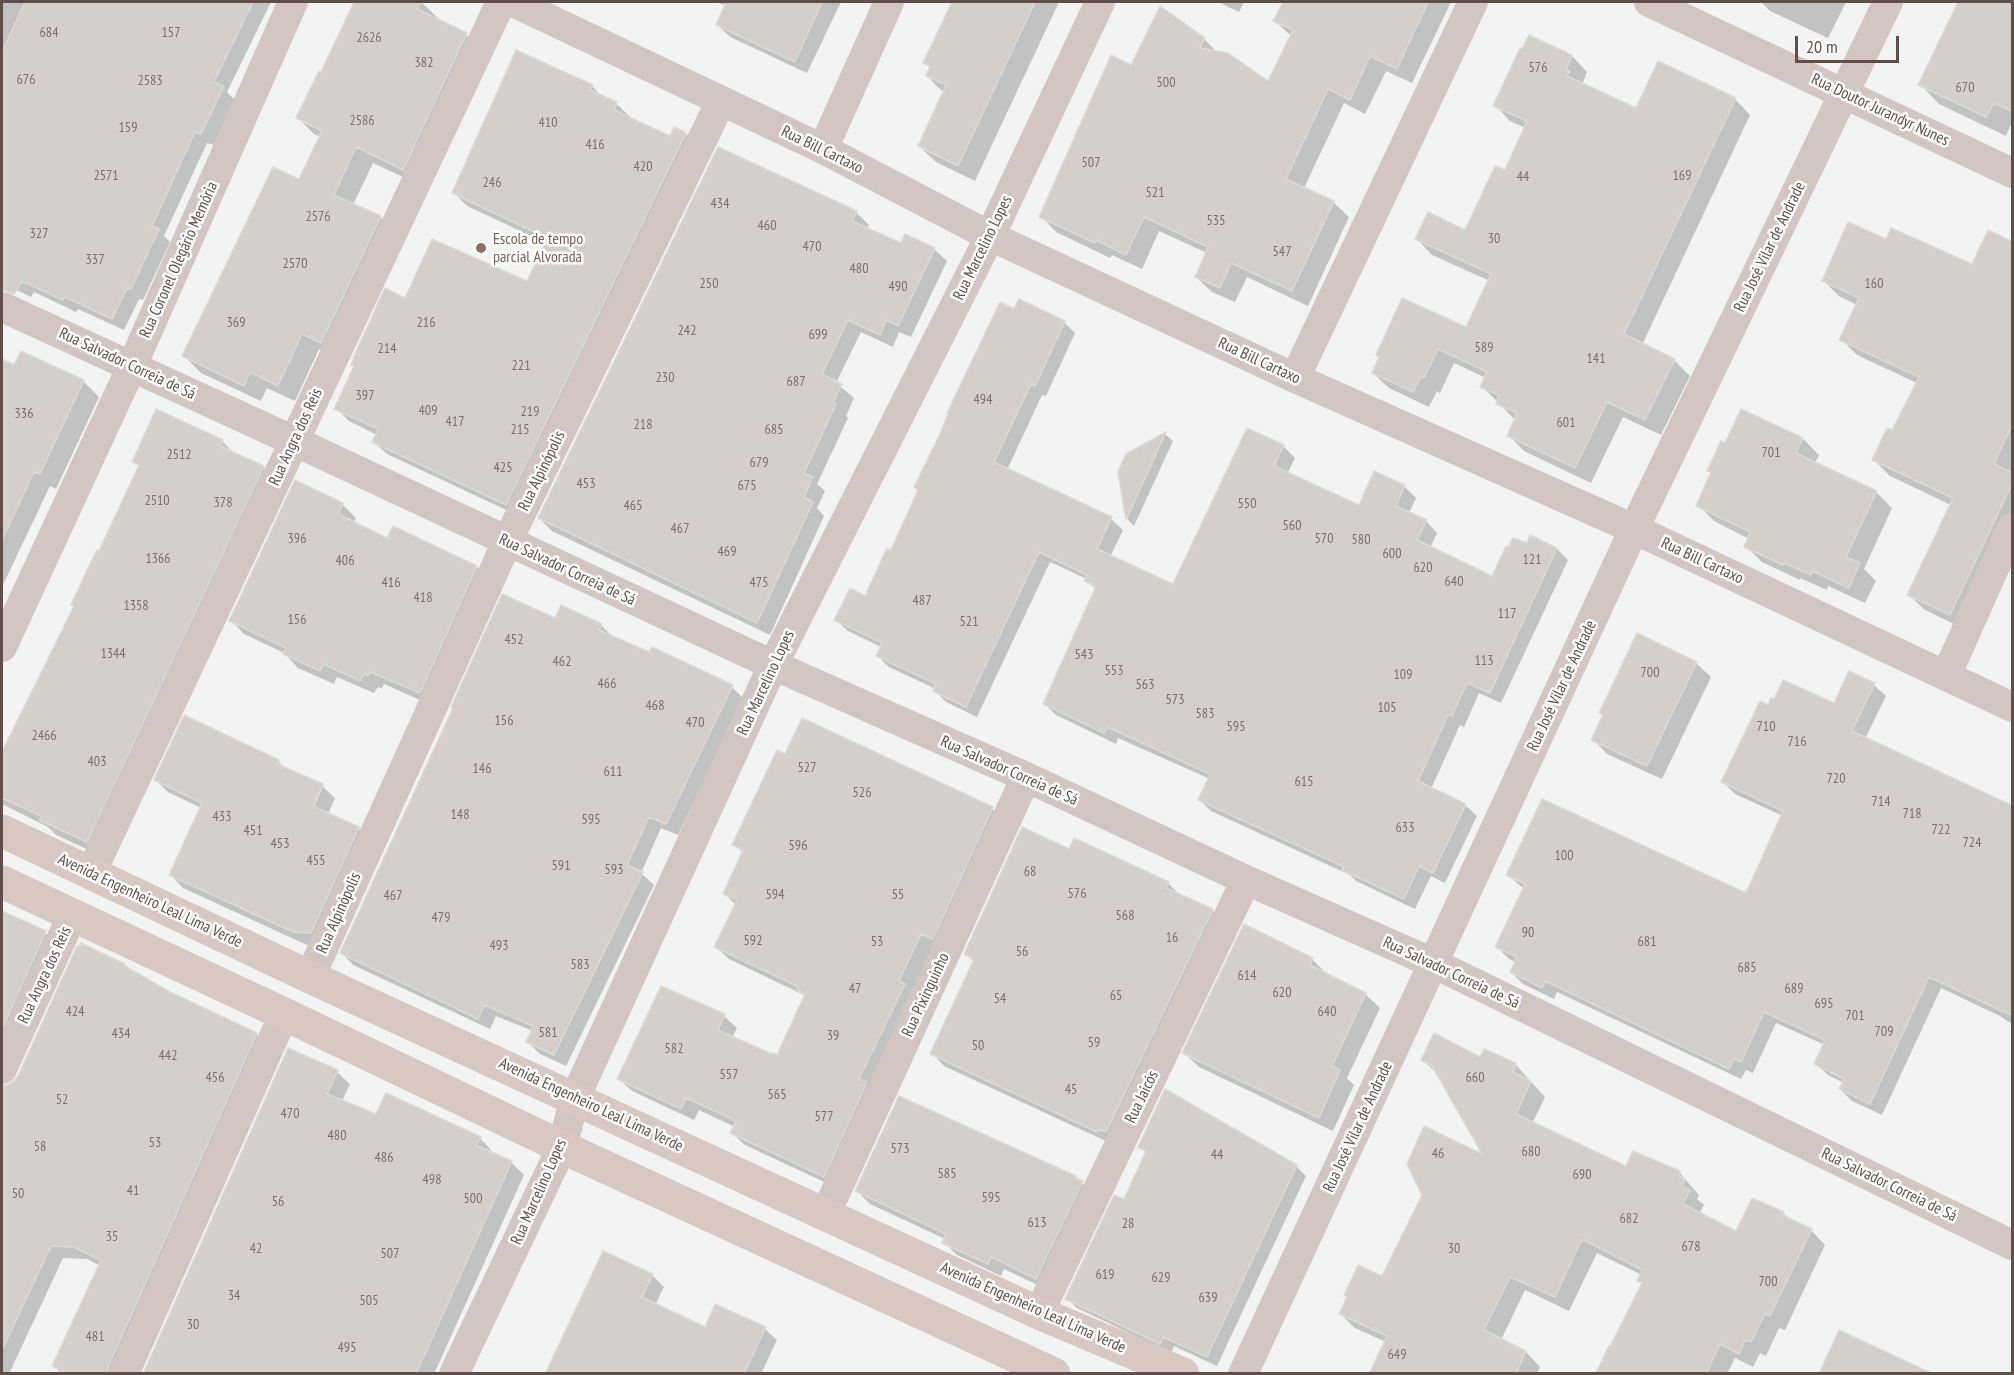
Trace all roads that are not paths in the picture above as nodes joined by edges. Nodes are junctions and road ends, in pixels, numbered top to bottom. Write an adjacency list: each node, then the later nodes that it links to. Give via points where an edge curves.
1 (293, 2): 15 (street, Rua Coronel Olegário Memória)
2 (501, 2): 17 (street, Rua Angra dos Reis)
3 (513, 2): 10 (street, Rua Bill Cartaxo)
4 (890, 2): 11 (street)
5 (1100, 2): 13 (street, Rua Marcelino Lopes)
6 (1473, 2): 16 (street)
7 (1649, 2): 9 (street, Rua Doutor Jurandyr Nunes)
8 (1888, 2): 9 (street, Rua José Vilar de Andrade)
9 (1845, 93): 12 (street, Rua Doutor Jurandyr Nunes); 19 (street, Rua José Vilar de Andrade)
10 (721, 101): 11 (street, Rua Bill Cartaxo); 20 (street, Rua Alpinópolis)
11 (823, 149): 13 (street, Rua Bill Cartaxo)
12 (2013, 173)
13 (990, 236): 16 (street, Rua Bill Cartaxo); 22 (street, Rua Marcelino Lopes)
14 (2, 307): 15 (street, Rua Salvador Correia de Sá)
15 (132, 366): 17 (street, Rua Salvador Correia de Sá); 21 (street, Rua Coronel Olegário Memória)
16 (1295, 378): 19 (street, Rua Bill Cartaxo)
17 (294, 441): 20 (street, Rua Salvador Correia de Sá); 27 (street, Rua Angra dos Reis)
18 (2013, 528): 23 (street)
19 (1634, 529): 23 (street, Rua Bill Cartaxo); 31 (street, Rua José Vilar de Andrade)
20 (507, 542): 22 (street, Rua Salvador Correia de Sá); 32 (street, Rua Alpinópolis)
21 (2, 647)
22 (773, 665): 25 (street, Rua Salvador Correia de Sá); 35 (street, Rua Marcelino Lopes)
23 (1946, 676): 24 (street, Rua Bill Cartaxo)
24 (2013, 707)
25 (1026, 777): 28 (street, Rua Salvador Correia de Sá); 37 (street, Rua Pixinguinho)
26 (2, 831): 27 (main road, Avenida Engenheiro Leal Lima Verde)
27 (91, 873): 32 (main road, Avenida Engenheiro Leal Lima Verde)
28 (1246, 880): 31 (street, Rua Salvador Correia de Sá); 39 (street, Rua Jaicós)
29 (2, 882): 30 (main road)
30 (73, 914): 33 (main road); 34 (street, Rua Angra dos Reis)
31 (1433, 963): 38 (street, Rua Salvador Correia de Sá); 44 (street, Rua José Vilar de Andrade)
32 (310, 977): 35 (main road, Avenida Engenheiro Leal Lima Verde)
33 (284, 1014): 36 (main road); 40 (street)
34 (2, 1069)
35 (575, 1098): 36 (street, Rua Marcelino Lopes); 37 (main road, Avenida Engenheiro Leal Lima Verde)
36 (562, 1147): 41 (street, Rua Marcelino Lopes); 42 (main road)
37 (826, 1213): 39 (main road, Avenida Engenheiro Leal Lima Verde)
38 (2013, 1245)
39 (1039, 1313): 43 (main road, Avenida Engenheiro Leal Lima Verde)
40 (124, 1374)
41 (454, 1374)
42 (1054, 1374)
43 (1183, 1374)
44 (1243, 1374)

